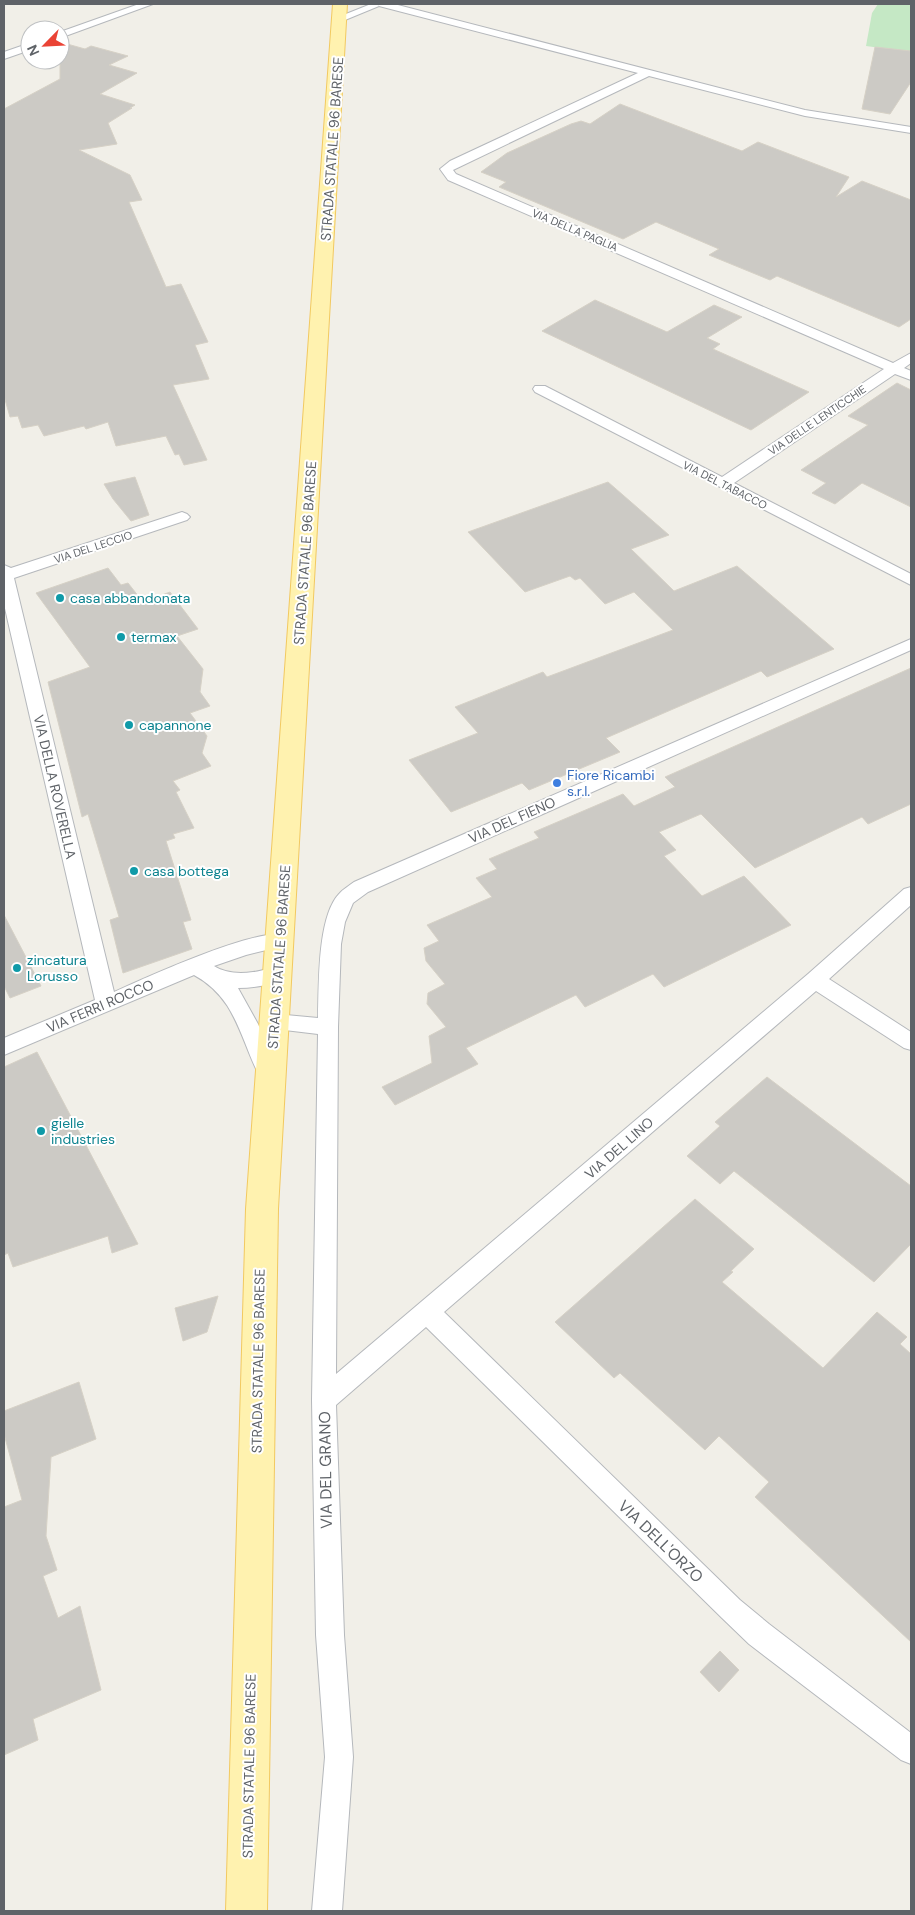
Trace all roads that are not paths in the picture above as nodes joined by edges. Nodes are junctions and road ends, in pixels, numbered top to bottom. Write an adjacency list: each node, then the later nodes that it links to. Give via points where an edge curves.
1 (148, 4): 4 (street)
2 (383, 6): 3 (street); 3 (street); 7 (street)
3 (343, 8): 19 (main road, STRADA STATALE 96 BARESE)
4 (70, 32)
5 (20, 50): 6 (street)
6 (4, 56)
7 (647, 73): 8 (street, via 805,114); 10 (street, VIA DELLA PAGLIA, via 446,169 461,181)
8 (911, 130)
9 (911, 357): 10 (street, VIA DELLE LENTICCHIE)
10 (894, 369): 11 (street, VIA DELLA PAGLIA); 13 (street, VIA DELLE LENTICCHIE)
11 (911, 376)
12 (540, 389): 13 (street, VIA DEL TABACCO)
13 (723, 483): 16 (street, VIA DEL TABACCO)
14 (182, 517): 15 (street, VIA DEL LECCIO)
15 (4, 574): 24 (street, VIA DELLA ROVERELLA)
16 (911, 580)
17 (911, 644): 26 (street, VIA DEL FIENO, via 353,892 345,899 335,922 331,944)
18 (911, 894): 23 (street, VIA DEL LINO)
19 (280, 940): 20 (street, VIA FERRI ROCCO, via 245,948); 21 (main road, STRADA STATALE 96 BARESE)
20 (196, 966): 22 (street); 24 (street, VIA FERRI ROCCO)
21 (278, 974): 22 (street, via 253,980); 25 (main road, STRADA STATALE 96 BARESE)
22 (219, 980): 29 (street, via 243,1016)
23 (815, 980): 27 (street); 30 (street, VIA DEL LINO)
24 (106, 1003): 28 (street, VIA FERRI ROCCO)
25 (275, 1022): 26 (street); 29 (main road, STRADA STATALE 96 BARESE)
26 (328, 1027): 31 (street, VIA DEL GRANO)
27 (911, 1042)
28 (4, 1047)
29 (271, 1080): 33 (main road, STRADA STATALE 96 BARESE, via 262,1209)
30 (427, 1312): 31 (street, VIA DEL LINO); 32 (street, VIA DELL'ORZO, via 731,1609)
31 (324, 1400): 34 (street, VIA DEL GRANO, via 330,1636 338,1757)
32 (911, 1750)
33 (246, 1911)
34 (326, 1911)

